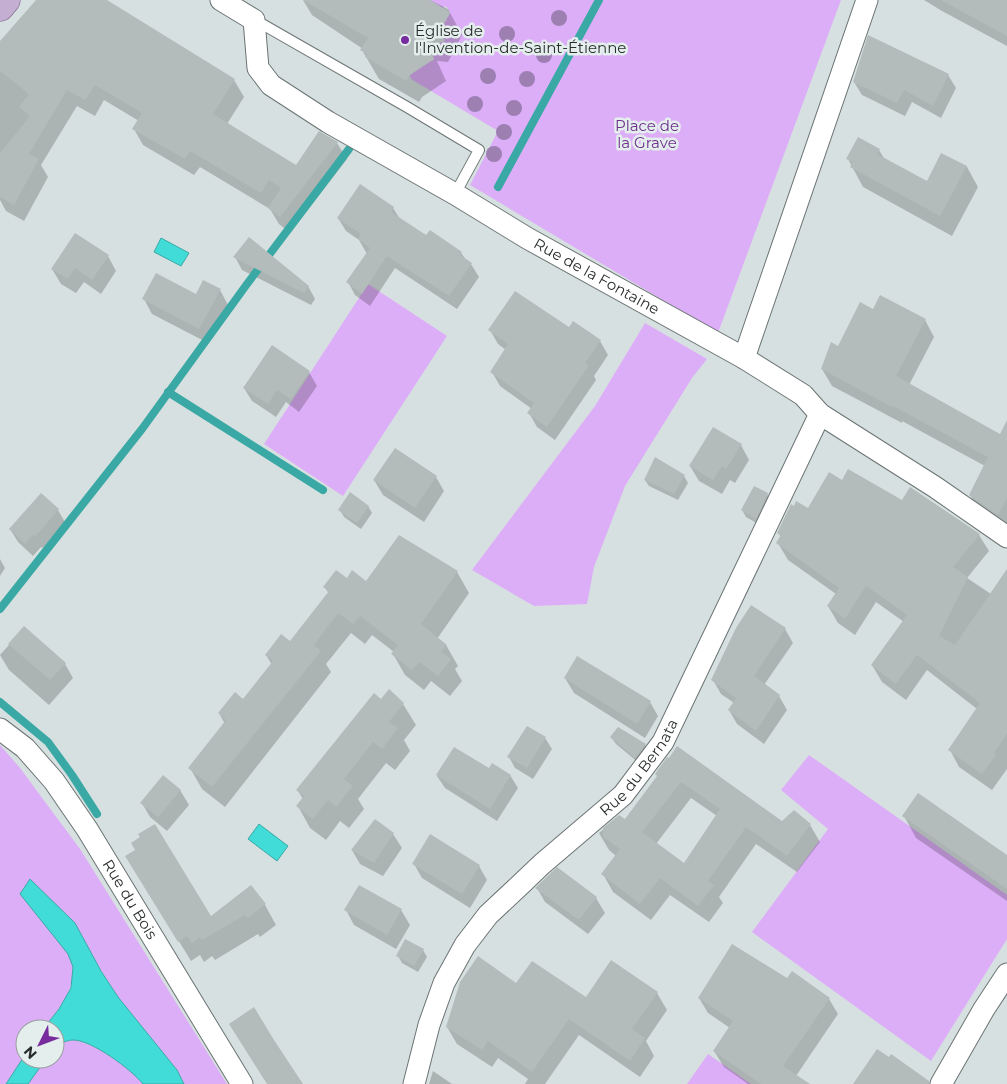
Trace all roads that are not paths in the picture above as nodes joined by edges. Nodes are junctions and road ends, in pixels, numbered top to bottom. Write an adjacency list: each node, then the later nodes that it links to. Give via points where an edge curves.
1 (6, 0): 4 (main road)
2 (221, 0): 5 (street)
3 (866, 0): 7 (street)
4 (0, 7)
5 (254, 20): 6 (street, Rue de la Fontaine, via 258,68 271,85 328,122); 6 (lane, via 479,150)
6 (455, 194): 7 (street, Rue de la Fontaine, via 527,238)
7 (744, 358): 8 (street, Rue de la Fontaine, via 803,395)
8 (820, 414): 9 (street, Rue de la Fontaine); 13 (street, Rue du Bernata, via 663,742 624,795 525,880 488,915 465,945 444,983)
9 (1005, 532)
10 (0, 729): 12 (street, Rue du Bois, via 25,748 54,781 87,829)
11 (1007, 974): 14 (street)
12 (242, 1084)
13 (414, 1084)
14 (941, 1084)

